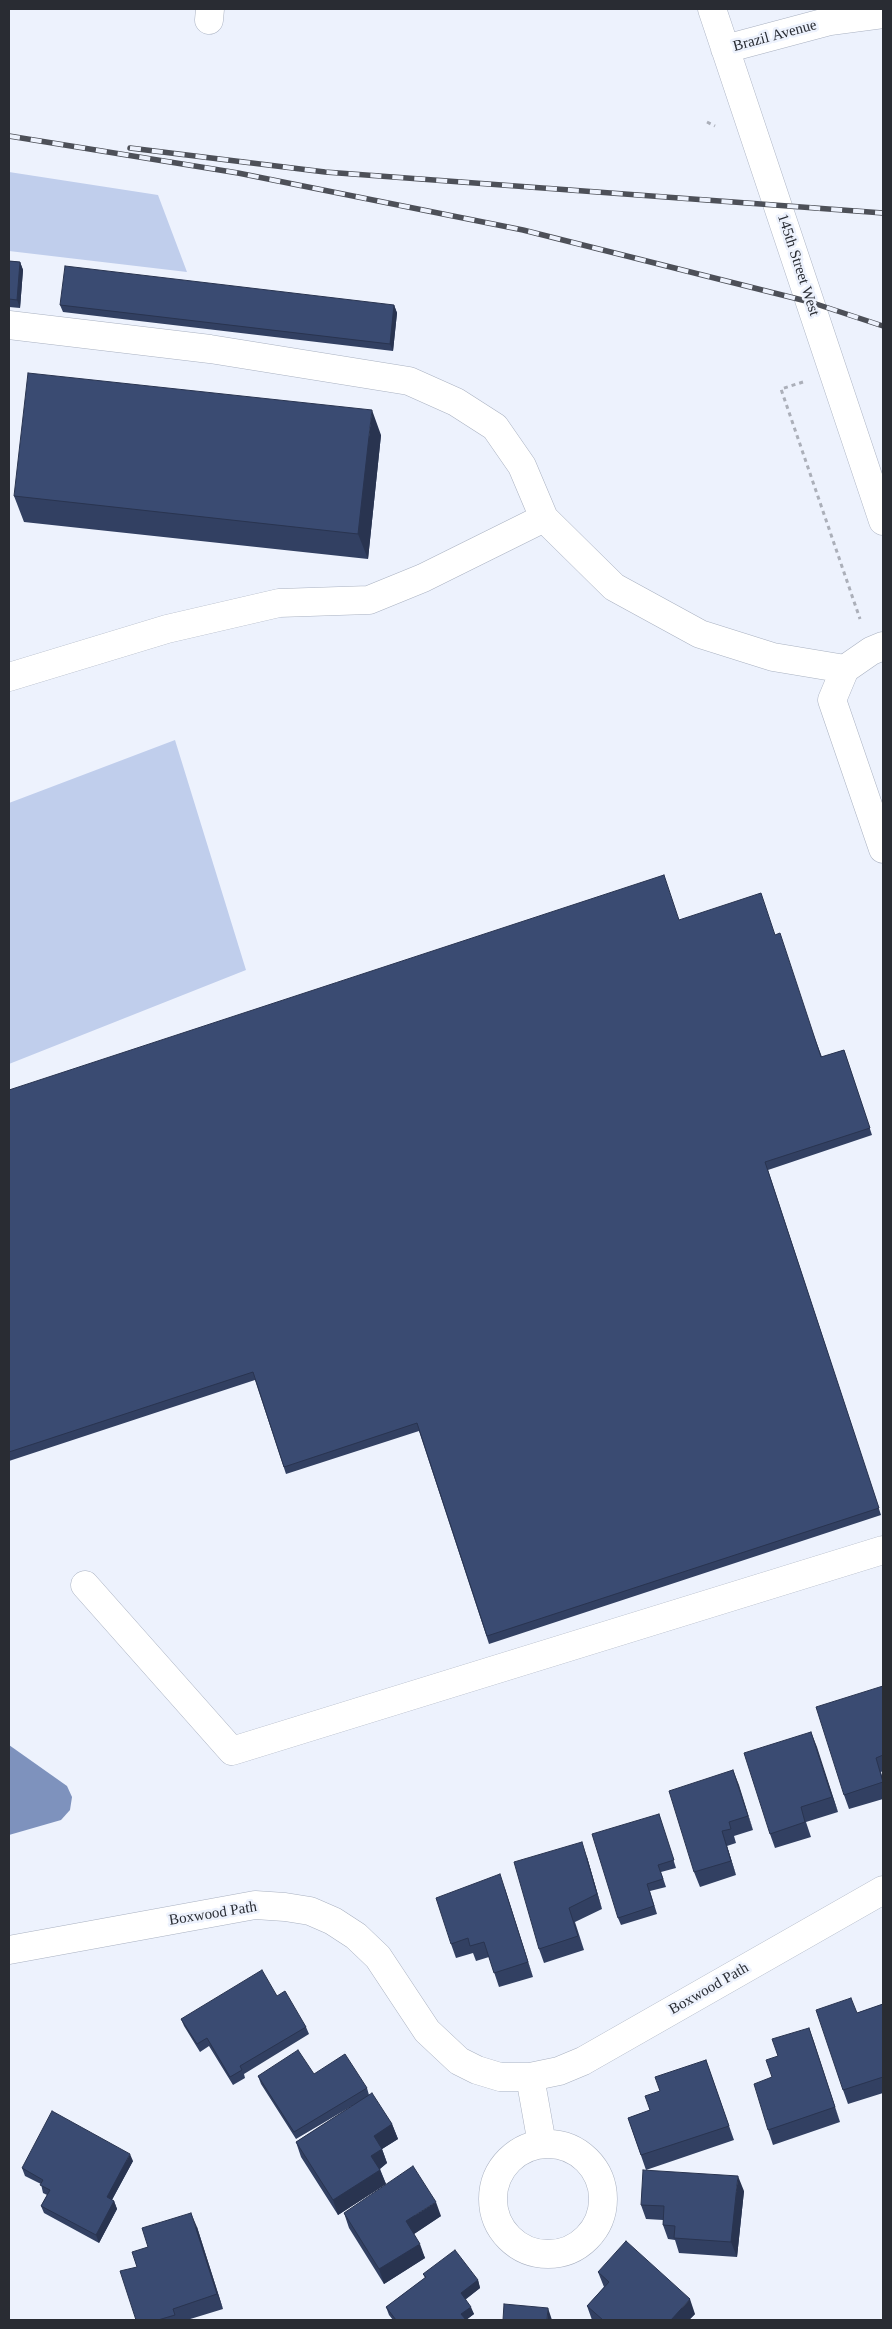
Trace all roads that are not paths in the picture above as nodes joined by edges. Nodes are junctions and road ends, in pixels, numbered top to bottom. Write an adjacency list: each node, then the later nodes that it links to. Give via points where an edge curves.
1 (712, 9): 3 (street, 145th Street West)
2 (883, 14): 3 (street, Brazil Avenue, via 830,21)
3 (725, 49): 6 (street, 145th Street West)
4 (9, 325): 5 (street, via 210,348 409,380 456,402 495,427 522,466)
5 (544, 518): 8 (street, via 614,587 700,634 773,657); 9 (street, via 423,578 369,600 279,603 166,629)
6 (883, 522)
7 (877, 648): 8 (street)
8 (845, 669): 10 (street, via 832,700)
9 (9, 677)
10 (883, 849)
11 (883, 1550): 12 (street, via 232,1750)
12 (85, 1585)
13 (883, 1890): 15 (street, Boxwood Path, via 583,2061 559,2071)
14 (9, 1950): 15 (street, Boxwood Path, via 256,1905 310,1911 356,1936 378,1957 427,2031 460,2061 500,2077)
15 (530, 2077): 16 (street)
16 (542, 2144): 16 (street, via 524,2149 508,2160 492,2194 495,2213 503,2231 516,2244 534,2252 553,2254 572,2249 587,2238 598,2222 603,2203 601,2184 593,2166 579,2153 562,2145)

